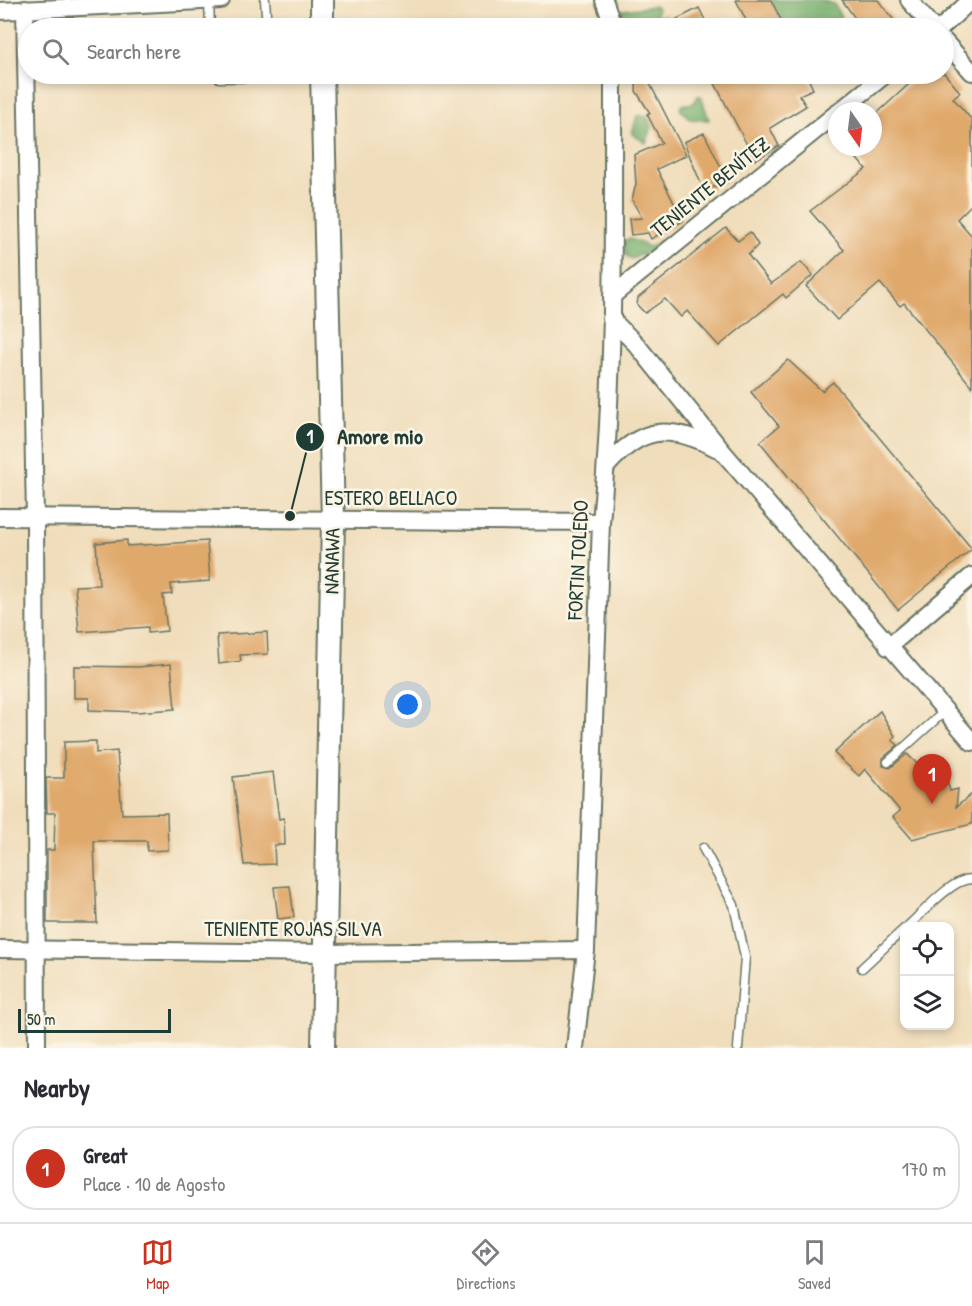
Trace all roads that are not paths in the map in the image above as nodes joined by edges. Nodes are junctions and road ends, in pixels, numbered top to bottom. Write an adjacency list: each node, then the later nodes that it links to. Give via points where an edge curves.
1 (221, 0): 7 (street)
2 (265, 0): 12 (lane)
3 (322, 0): 13 (street)
4 (604, 0): 14 (street)
5 (909, 0): 15 (street)
6 (971, 0): 16 (street)
7 (209, 1): 8 (street); 11 (lane)
8 (26, 9): 9 (street); 10 (street)
9 (0, 11)
10 (26, 18)
11 (210, 18)
12 (266, 18)
13 (322, 18)
14 (610, 18)
15 (924, 18)
16 (952, 18)
17 (954, 52): 18 (street)
18 (972, 72)
19 (27, 84): 30 (street)
20 (322, 84): 31 (street, NANAWA)
21 (614, 84): 25 (street, FORTIN TOLEDO)
22 (873, 84): 23 (street, TENIENTE BENÍTEZ)
23 (851, 102)
24 (828, 120): 25 (street, TENIENTE BENÍTEZ)
25 (612, 296): 26 (street, FORTIN TOLEDO)
26 (611, 319): 27 (street, via 636,344); 28 (street, FORTIN TOLEDO)
27 (723, 452): 28 (street, via 693,436 662,433 641,436); 34 (street)
28 (606, 467): 32 (street, FORTIN TOLEDO)
29 (0, 517): 30 (street, ESTERO BELLACO)
30 (35, 517): 31 (street, ESTERO BELLACO); 43 (street)
31 (333, 520): 32 (street, ESTERO BELLACO); 45 (street, NANAWA)
32 (601, 522): 44 (street, FORTIN TOLEDO)
33 (972, 576): 34 (street)
34 (888, 647): 35 (street)
35 (945, 711): 36 (street); 37 (lane)
36 (972, 742)
37 (888, 762)
38 (703, 848): 50 (lane, via 734,905 745,957)
39 (972, 879): 40 (lane, via 954,884)
40 (913, 922)
41 (900, 933): 46 (lane)
42 (0, 949): 43 (street, TENIENTE ROJAS SILVA)
43 (38, 950): 45 (street, TENIENTE ROJAS SILVA); 47 (street)
44 (586, 950): 45 (street, TENIENTE ROJAS SILVA); 49 (street, FORTIN TOLEDO)
45 (324, 952): 48 (street, NANAWA)
46 (862, 968)
47 (37, 1048)
48 (322, 1048)
49 (575, 1048)
50 (738, 1048)

